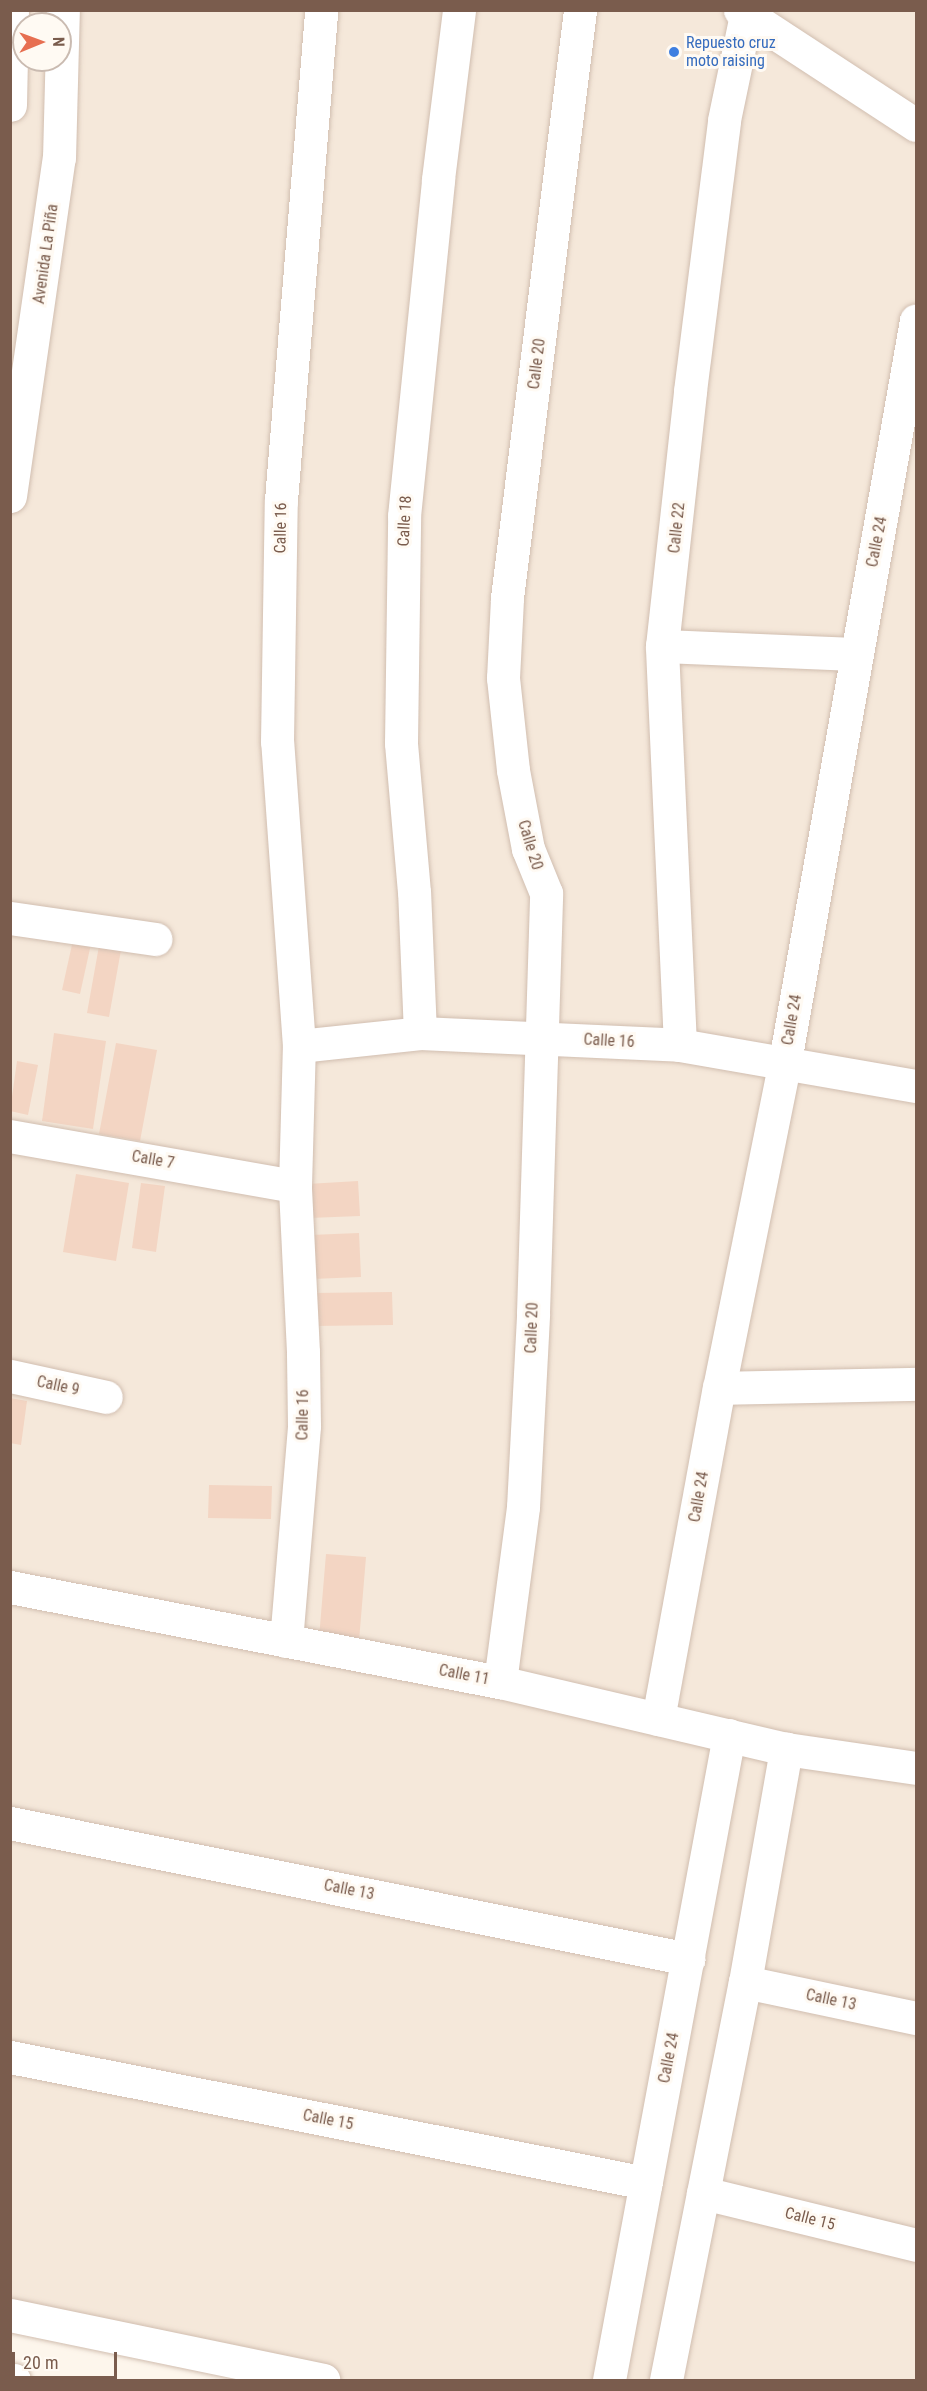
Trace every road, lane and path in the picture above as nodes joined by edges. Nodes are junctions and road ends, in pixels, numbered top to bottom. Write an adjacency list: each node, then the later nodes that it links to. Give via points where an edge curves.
1 (12, 10): 7 (street)
2 (63, 10): 10 (street, Avenida La Piña, via 59,158)
3 (321, 10): 18 (street, Calle 16, via 281,500 276,742)
4 (459, 10): 15 (street, Calle 18, via 404,516 401,743 414,892)
5 (580, 10): 16 (street, Calle 20, via 508,586 503,678 519,806 528,849 546,893)
6 (744, 12): 8 (street); 11 (street, Calle 22, via 724,120 706,255)
7 (10, 105)
8 (916, 125)
9 (916, 320): 12 (street, Calle 24)
10 (10, 496)
11 (663, 646): 12 (street); 17 (street, Calle 22)
12 (856, 654): 19 (street, Calle 24)
13 (10, 918): 14 (street)
14 (155, 939)
15 (420, 1033): 16 (street, Calle 16); 18 (street, Calle 16)
16 (541, 1038): 17 (street, Calle 16); 29 (street, Calle 20, via 523,1507)
17 (680, 1045): 19 (street, Calle 16)
18 (299, 1046): 22 (street, Calle 16)
19 (785, 1061): 20 (street, Calle 16); 25 (street, Calle 24)
20 (916, 1086)
21 (10, 1136): 22 (street, Calle 7)
22 (295, 1186): 28 (street, Calle 16, via 304,1426)
23 (10, 1376): 26 (street, Calle 9)
24 (916, 1384): 25 (street)
25 (719, 1388): 30 (street, Calle 24)
26 (106, 1397)
27 (10, 1587): 28 (street, Calle 11)
28 (286, 1641): 29 (street, Calle 11)
29 (500, 1682): 30 (street, Calle 11)
30 (658, 1719): 31 (street, Calle 11)
31 (729, 1735): 32 (street, Calle 11); 35 (street, Calle 24)
32 (786, 1749): 33 (street, Calle 11); 36 (street)
33 (916, 1768)
34 (10, 1823): 35 (street, Calle 13)
35 (688, 1959): 39 (street, Calle 24)
36 (746, 1982): 37 (street, Calle 13); 40 (street)
37 (916, 2018)
38 (10, 2057): 39 (street, Calle 15)
39 (646, 2183): 44 (street, Calle 24)
40 (703, 2193): 41 (street, Calle 15); 45 (street)
41 (916, 2245)
42 (10, 2315): 43 (street)
43 (324, 2380)
44 (609, 2380)
45 (666, 2380)

